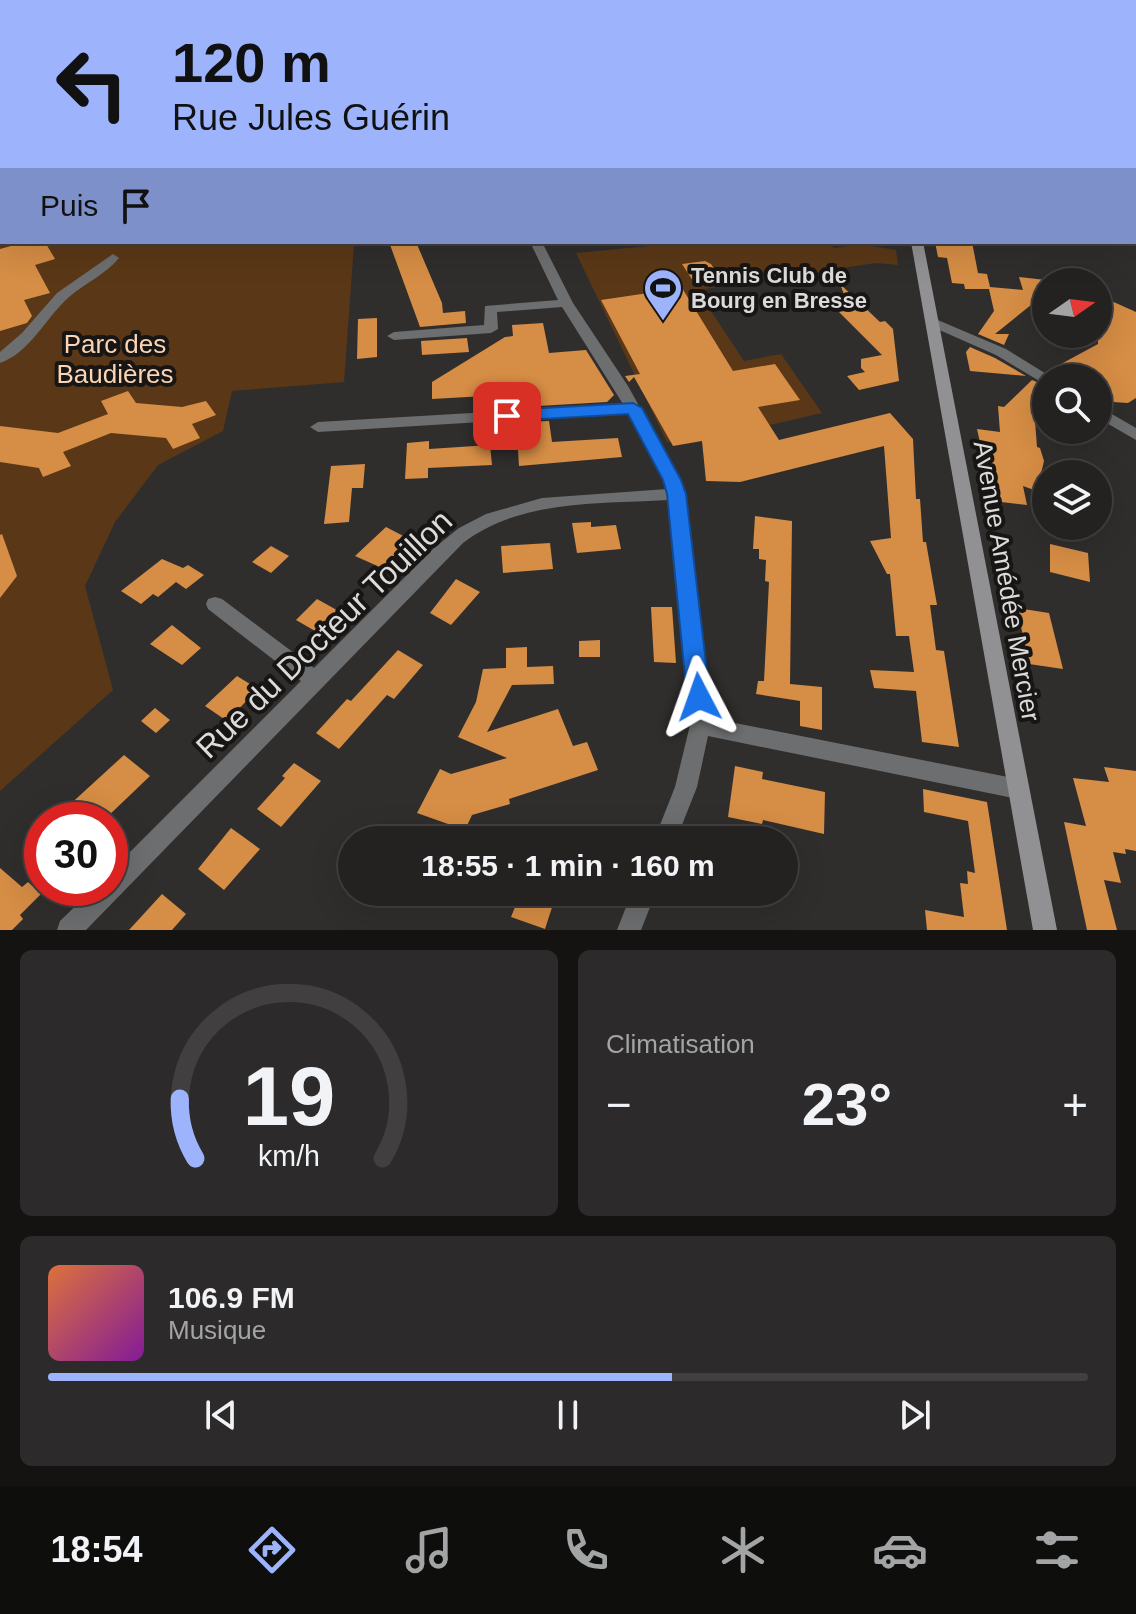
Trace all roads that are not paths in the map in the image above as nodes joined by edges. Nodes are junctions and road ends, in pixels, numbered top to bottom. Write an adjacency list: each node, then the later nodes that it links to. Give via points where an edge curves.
1 (537, 244): 4 (street)
2 (917, 244): 5 (main road, Avenue Amédée Mercier)
3 (113, 258): 7 (street, via 63,294 22,344)
4 (566, 303): 6 (street, via 490,309 491,329); 9 (street)
5 (933, 322): 8 (street); 17 (main road, Avenue Amédée Mercier)
6 (394, 336)
7 (0, 359)
8 (1032, 371)
9 (633, 408): 11 (street); 13 (street)
10 (1112, 420): 12 (street)
11 (318, 427)
12 (1134, 434)
13 (677, 494): 15 (street, Rue du Docteur Touillon, via 534,505 468,530); 16 (street)
14 (215, 604): 15 (street)
15 (315, 680): 20 (street, Rue du Docteur Touillon)
16 (700, 725): 17 (street); 18 (street)
17 (1018, 789): 22 (main road, Avenue Amédée Mercier)
18 (671, 826)
19 (638, 906): 21 (street)
20 (69, 930)
21 (629, 930)
22 (1045, 930)

